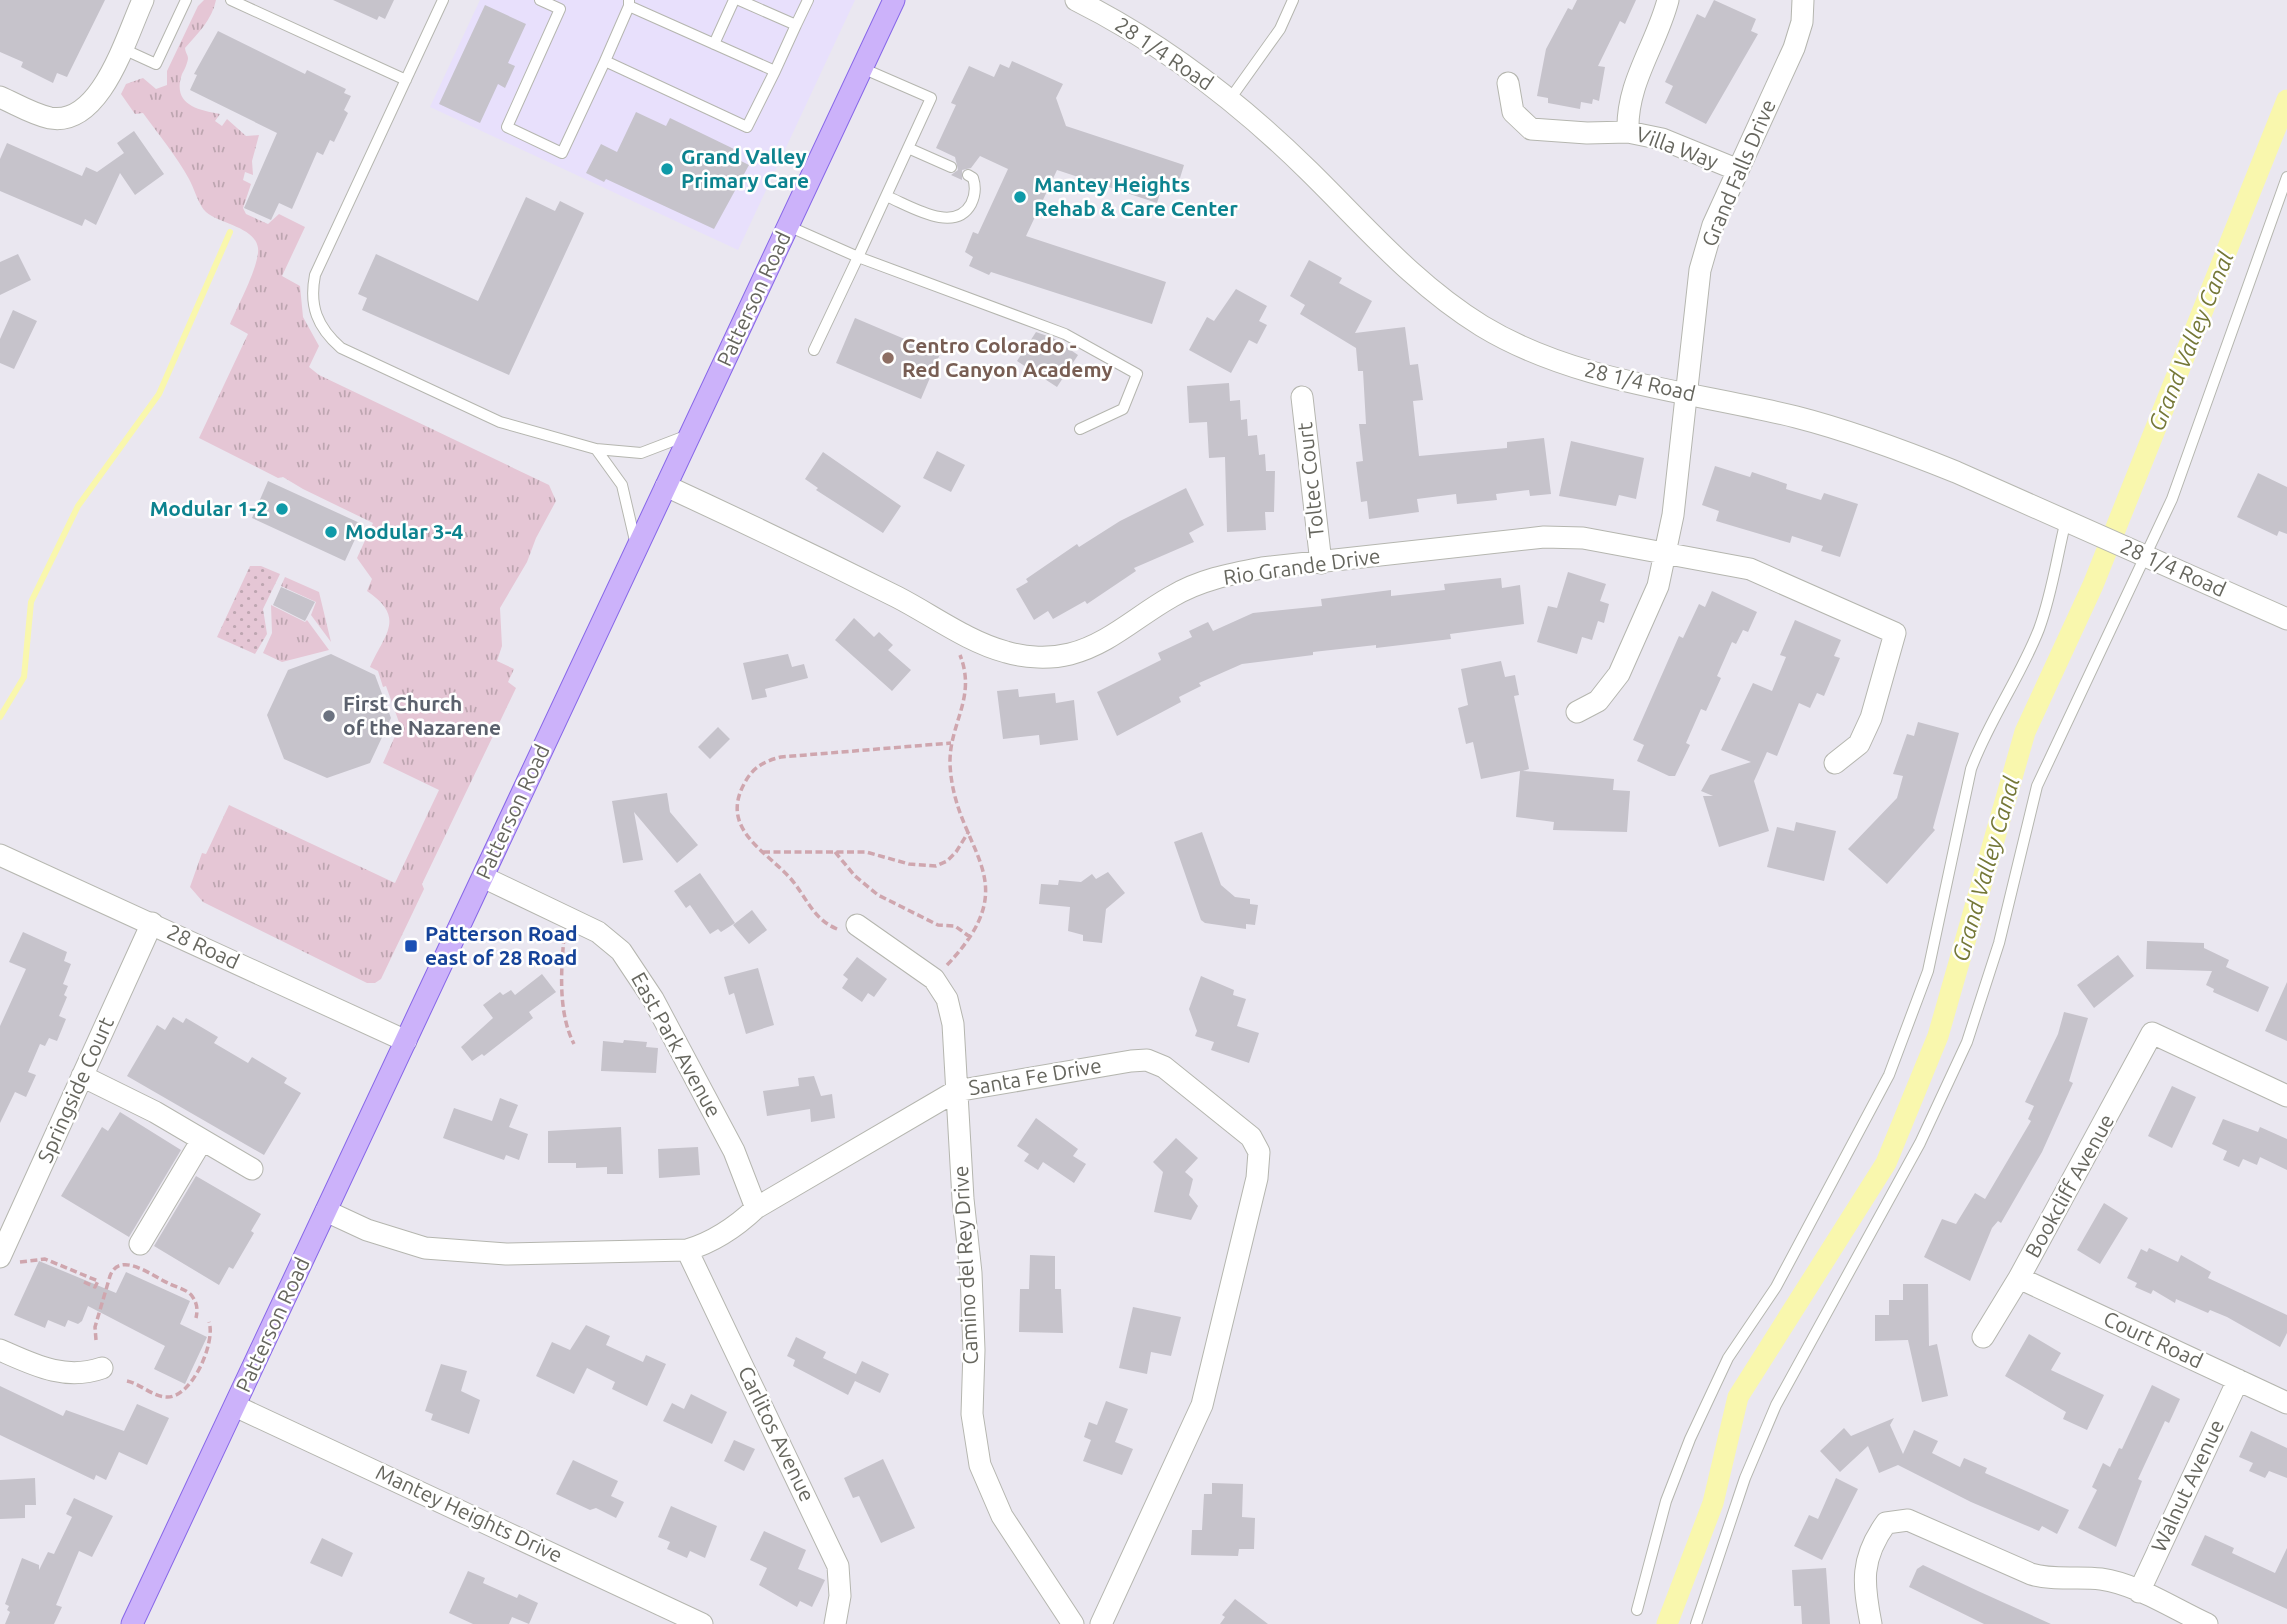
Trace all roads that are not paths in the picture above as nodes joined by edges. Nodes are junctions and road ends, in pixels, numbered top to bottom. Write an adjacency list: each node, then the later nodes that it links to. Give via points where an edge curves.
1 (143, 0): 17 (street)
2 (186, 0): 17 (lane, via 156,64)
3 (231, 0): 21 (lane)
4 (443, 0): 21 (lane)
5 (540, 0): 14 (lane)
6 (737, 0): 15 (lane); 16 (lane)
7 (808, 0): 15 (lane)
8 (894, 0): 19 (main road, Patterson Road)
9 (1076, 0): 24 (street, 28 1/4 Road, via 1152,42)
10 (1293, 0): 24 (lane, via 1280,29)
11 (1668, 0): 25 (street, Villa Way, via 1635,79)
12 (1803, 0): 28 (street, Grand Falls Drive, via 1794,48)
13 (629, 3): 16 (lane); 18 (lane)
14 (562, 4): 18 (lane, via 507,127 562,153)
15 (796, 25): 20 (lane)
16 (714, 44): 20 (lane)
17 (121, 48): 23 (street, via 96,98 75,115 49,117)
18 (605, 61): 20 (lane, via 747,127)
19 (863, 68): 26 (lane, via 931,98); 32 (main road, Patterson Road)
20 (775, 71)
21 (406, 80): 39 (lane, via 315,275 311,295 316,317 341,348 500,422)
22 (1508, 83): 25 (street, via 1513,111 1531,129)
23 (0, 97)
24 (1230, 99): 35 (street, 28 1/4 Road, via 1407,271 1476,322 1563,363)
25 (1628, 132): 28 (street, Villa Way, via 1662,139)
26 (908, 148): 27 (lane); 31 (lane)
27 (951, 167)
28 (1738, 170): 35 (street, Grand Falls Drive, via 1713,225 1700,270)
29 (968, 174): 31 (lane, via 973,178 975,196 959,217 943,219)
30 (2287, 177): 44 (lane, via 2172,499)
31 (887, 196): 33 (lane)
32 (788, 226): 33 (lane); 38 (main road, Patterson Road)
33 (858, 257): 34 (lane); 37 (lane, via 1065,334 1137,374 1123,409)
34 (814, 350)
35 (1685, 392): 41 (street, 28 1/4 Road, via 1860,436 1956,471); 43 (street, Grand Falls Drive)
36 (1302, 397): 45 (street, Toltec Court)
37 (1080, 429)
38 (690, 434): 39 (lane, via 641,453); 40 (main road, Patterson Road)
39 (596, 449): 42 (lane, via 622,485)
40 (666, 486): 42 (main road, Patterson Road); 45 (street, Rio Grande Drive, via 964,634 1006,652 1037,657 1068,655 1098,644 1172,596 1223,575)
41 (2066, 520): 44 (street, 28 1/4 Road); 72 (lane, via 2039,628 1971,769 1928,971 1889,1075 1776,1287 1728,1358 1666,1501)
42 (637, 547): 50 (main road, Patterson Road)
43 (1665, 553): 45 (street, Rio Grande Drive, via 1565,536); 47 (street, Grand Falls Drive, via 1658,586 1619,674 1598,701); 48 (street, Rio Grande Drive, via 1750,569 1895,633 1859,744)
44 (2141, 553): 46 (street, 28 1/4 Road); 78 (lane, via 2037,786 1999,943 1967,1042 1920,1143 1776,1405 1745,1478)
45 (1321, 563)
46 (2287, 618)
47 (1577, 712)
48 (1835, 762)
49 (0, 855): 51 (street, 28 Road)
50 (483, 877): 53 (main road, Patterson Road); 59 (street, East Park Avenue, via 598,932 638,973 734,1151)
51 (152, 923): 53 (street, 28 Road); 54 (street, Springside Court)
52 (857, 925): 55 (street, Camino del Rey Drive, via 934,979 947,999 953,1024)
53 (406, 1041): 60 (main road, Patterson Road)
54 (82, 1076): 57 (street); 63 (street, Springside Court)
55 (956, 1091): 59 (street, Santa Fe Drive); 76 (street, Camino del Rey Drive, via 971,1286 972,1414 980,1465 1002,1517); 77 (street, Santa Fe Drive, via 1147,1060 1164,1068 1251,1137 1259,1152 1257,1178 1202,1405)
56 (2287, 1096): 64 (street, Bookcliff Avenue, via 2152,1033)
57 (202, 1140): 58 (street); 61 (street)
58 (251, 1168)
59 (756, 1208): 62 (street, Santa Fe Drive, via 739,1225)
60 (326, 1211): 62 (street, Santa Fe Drive, via 377,1234 425,1248 506,1254); 70 (main road, Patterson Road)
61 (141, 1244)
62 (687, 1251): 75 (street, Carlitos Avenue, via 838,1566 841,1596)
63 (7, 1260)
64 (2019, 1278): 65 (street, Bookcliff Avenue); 68 (street, Court Road)
65 (1983, 1337)
66 (0, 1350): 67 (street, via 62,1373 83,1374)
67 (102, 1368)
68 (2238, 1380): 69 (street, Court Road); 71 (street, Walnut Avenue)
69 (2287, 1403)
70 (235, 1406): 73 (main road, Patterson Road); 74 (street, Mantey Heights Drive)
71 (2139, 1592): 79 (street, via 2103,1579 2031,1574 1908,1520 1886,1523 1871,1547 1864,1578); 80 (street)
72 (1637, 1610)
73 (132, 1624)
74 (702, 1624)
75 (835, 1624)
76 (1073, 1624)
77 (1101, 1624)
78 (1696, 1624)
79 (1871, 1624)
80 (2207, 1624)

